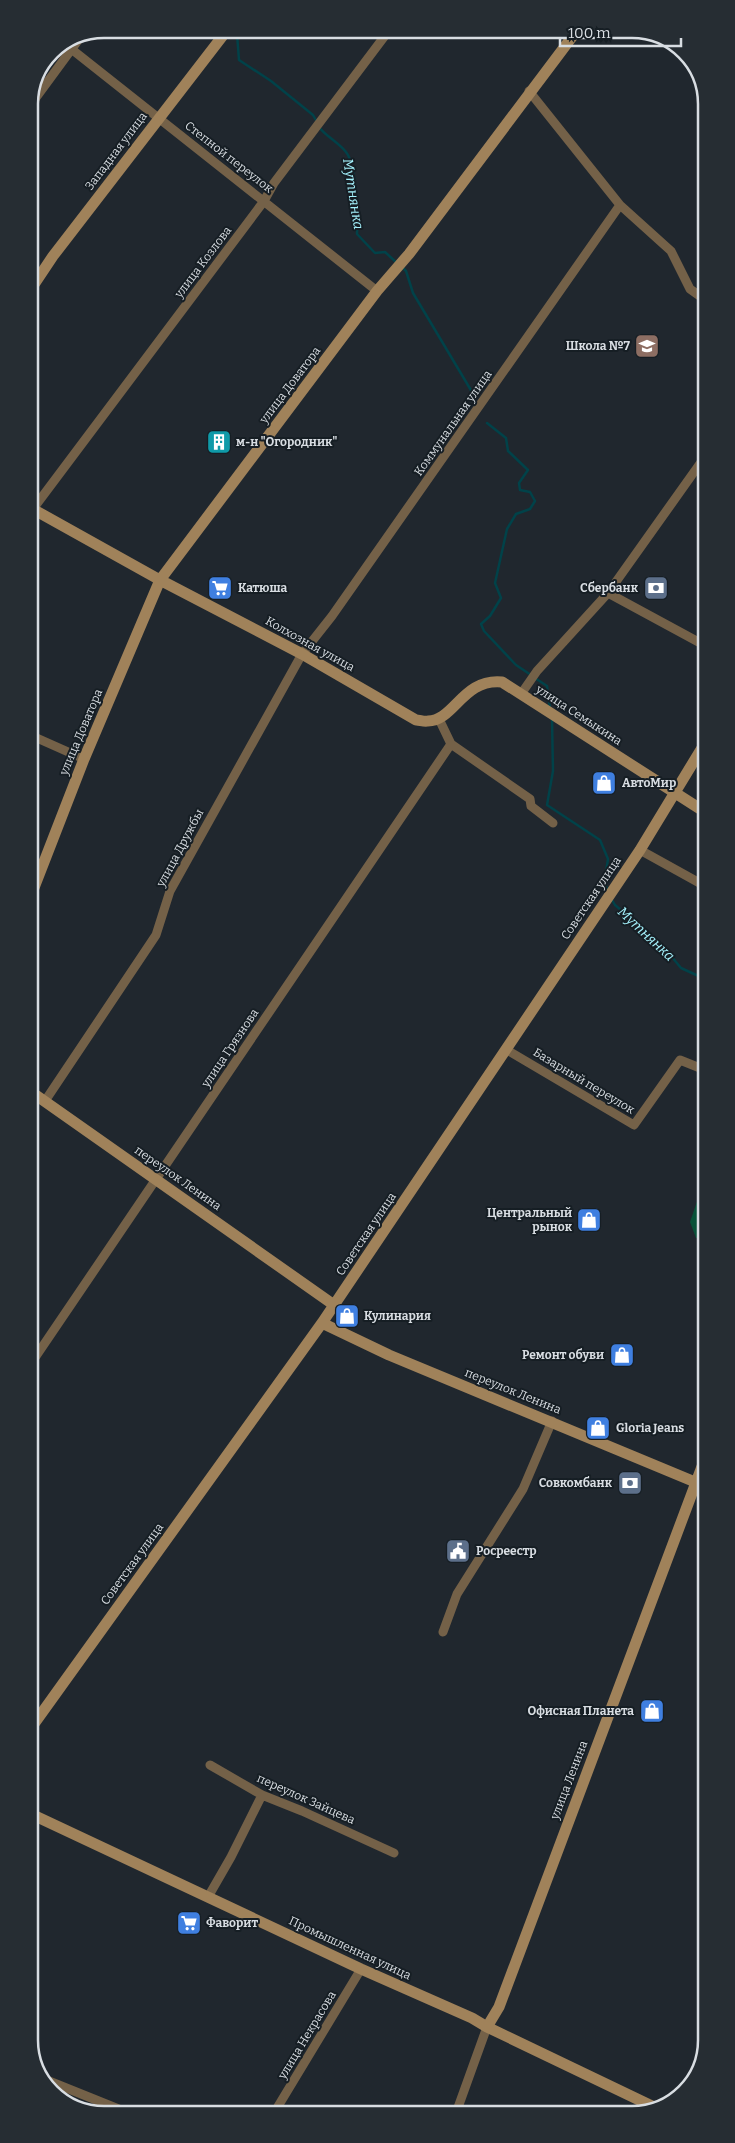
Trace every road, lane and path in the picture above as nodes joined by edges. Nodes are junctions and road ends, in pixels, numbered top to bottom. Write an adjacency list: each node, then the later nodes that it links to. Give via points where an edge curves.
1 (221, 38): 8 (street, Западная улица)
2 (383, 38): 9 (street, улица Козлова)
3 (571, 38): 7 (street, улица Доватора)
4 (70, 47): 8 (street, Степной переулок)
5 (65, 51): 6 (street)
6 (39, 91)
7 (529, 91): 10 (street); 12 (street, улица Доватора, via 394,273)
8 (158, 117): 9 (street, Степной переулок); 11 (street, Западная улица)
9 (264, 200): 12 (street, Степной переулок); 15 (street, улица Козлова)
10 (620, 205): 13 (street, via 671,251 690,289); 20 (street, Коммунальная улица, via 332,616)
11 (38, 278)
12 (377, 291): 17 (street, улица Доватора)
13 (698, 295)
14 (698, 466): 18 (street)
15 (38, 499)
16 (38, 512): 17 (street, Колхозная улица)
17 (160, 580): 20 (street, Колхозная улица); 26 (street, улица Доватора)
18 (608, 593): 19 (street); 21 (street, via 536,672)
19 (698, 642)
20 (302, 654): 22 (street, Колхозная улица, via 416,720 429,722); 36 (street, улица Дружбы, via 170,891 156,935)
21 (521, 694): 22 (street, улица Семыкина, via 502,682 482,683); 27 (street, улица Семыкина)
22 (439, 718): 24 (street)
23 (38, 739): 26 (street)
24 (451, 744): 29 (street, via 530,799 532,806); 37 (street, улица Грязнова)
25 (698, 754): 27 (street, Советская улица)
26 (84, 759): 31 (street, улица Доватора)
27 (673, 793): 28 (street, улица Семыкина); 30 (street, Советская улица)
28 (698, 808)
29 (553, 823)
30 (640, 850): 32 (street); 33 (street, Советская улица)
31 (38, 877)
32 (698, 882)
33 (507, 1050): 34 (street, Базарный переулок, via 634,1125 680,1060); 38 (street, Советская улица)
34 (698, 1067)
35 (38, 1096): 36 (street, переулок Ленина)
36 (45, 1101): 37 (street, переулок Ленина)
37 (156, 1180): 38 (street, переулок Ленина); 40 (street, улица Грязнова)
38 (334, 1305): 39 (street, Советская улица)
39 (322, 1323): 41 (street, переулок Ленина, via 389,1355); 45 (street, Советская улица)
40 (38, 1353)
41 (552, 1421): 42 (street, переулок Ленина); 44 (street, via 522,1489 457,1594)
42 (698, 1477)
43 (698, 1483): 52 (street, улица Ленина, via 499,2007)
44 (444, 1632)
45 (38, 1718)
46 (210, 1764): 47 (street, переулок Зайцева)
47 (262, 1795): 49 (street, переулок Зайцева); 50 (street)
48 (38, 1817): 50 (street, Промышленная улица)
49 (394, 1853)
50 (208, 1897): 51 (street, Промышленная улица)
51 (361, 1969): 52 (street, Промышленная улица); 56 (street, улица Некрасова)
52 (487, 2027): 54 (street, Промышленная улица); 57 (street, улица Ленина)
53 (54, 2083): 55 (street)
54 (647, 2104)
55 (109, 2105)
56 (279, 2105)
57 (459, 2106)

